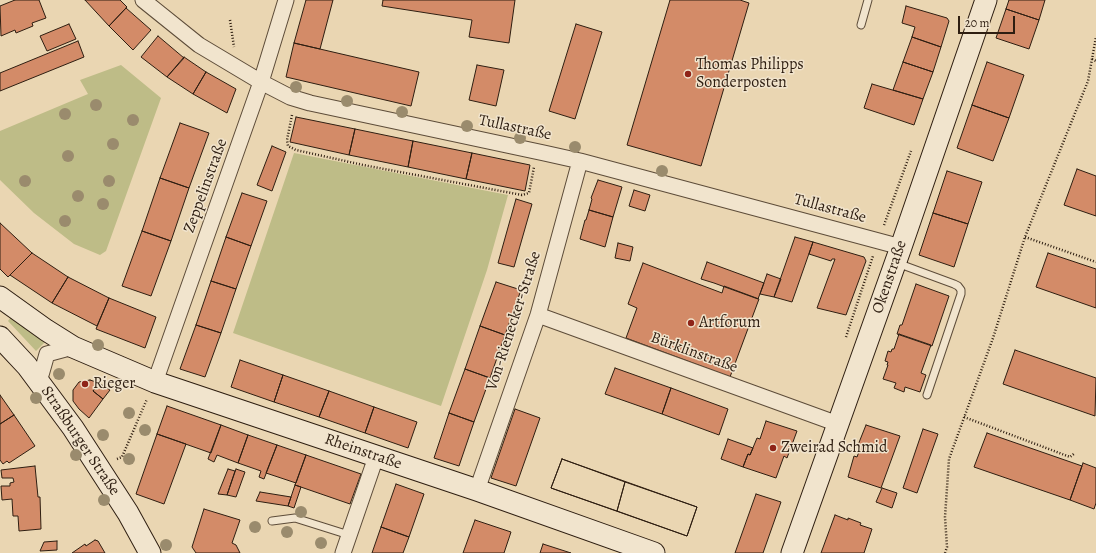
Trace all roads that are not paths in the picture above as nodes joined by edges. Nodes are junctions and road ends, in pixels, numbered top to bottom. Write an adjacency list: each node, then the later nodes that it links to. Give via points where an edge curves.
1 (144, 0): 6 (street, Tullastraße, via 199,46)
2 (286, 0): 6 (street, Zeppelinstraße)
3 (868, 0): 5 (lane)
4 (983, 1): 8 (main road, Okenstraße)
5 (861, 25)
6 (261, 82): 7 (street, Tullastraße, via 295,99 310,103); 14 (street, Zeppelinstraße)
7 (580, 161): 8 (street, Tullastraße, via 878,241); 10 (street, Von-Rienecker-Straße)
8 (898, 255): 15 (lane, via 958,286 961,290); 16 (main road, Okenstraße)
9 (0, 297): 12 (main road, Rheinstraße)
10 (538, 315): 16 (street, Bürklinstraße); 18 (street, Von-Rienecker-Straße)
11 (0, 336): 13 (main road, Straßburger Straße)
12 (73, 347): 13 (street, via 47,354); 14 (main road, Rheinstraße)
13 (39, 382): 21 (main road, Straßburger Straße, via 128,513)
14 (155, 382): 17 (main road, Rheinstraße)
15 (927, 395)
16 (838, 424): 24 (main road, Okenstraße)
17 (376, 457): 18 (main road, Rheinstraße); 20 (street)
18 (477, 490): 23 (main road, Rheinstraße)
19 (272, 521): 20 (lane, via 295,518)
20 (349, 535): 22 (street)
21 (150, 553)
22 (343, 553)
23 (654, 553)
24 (792, 553)

